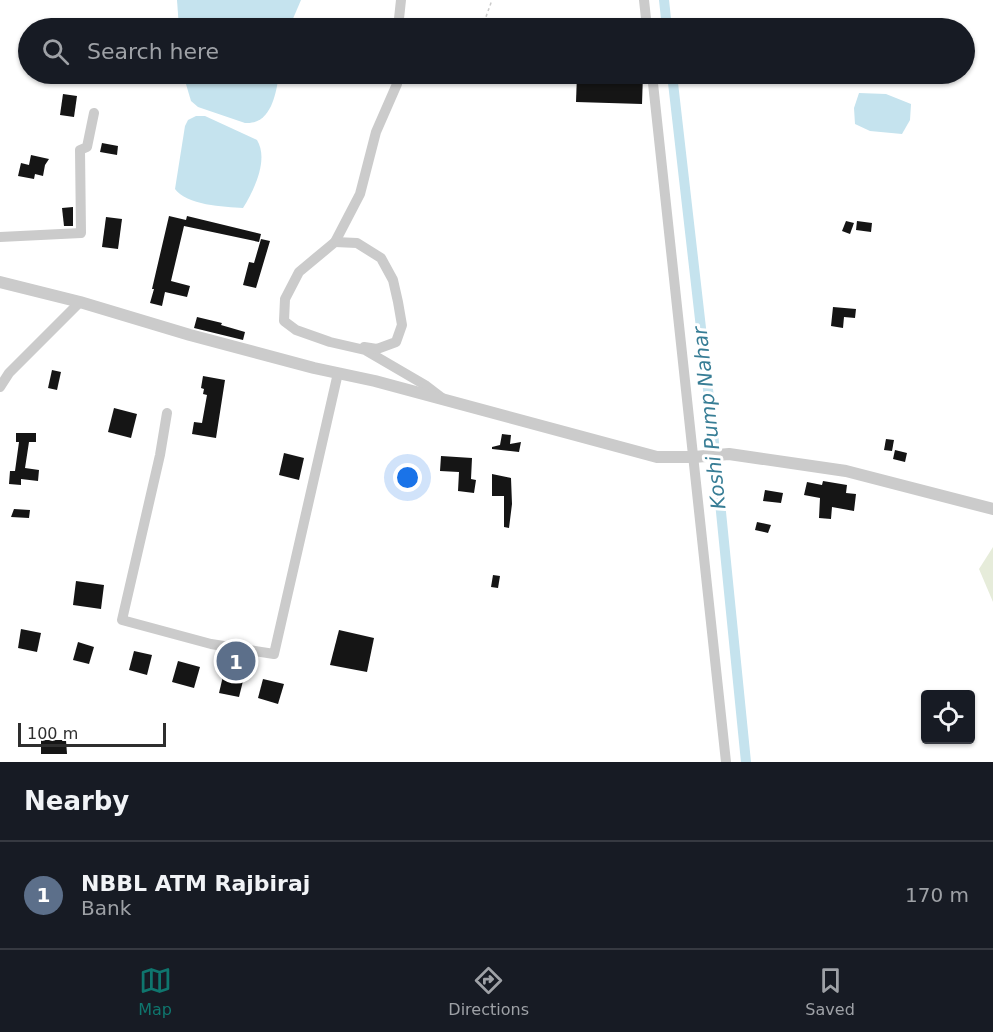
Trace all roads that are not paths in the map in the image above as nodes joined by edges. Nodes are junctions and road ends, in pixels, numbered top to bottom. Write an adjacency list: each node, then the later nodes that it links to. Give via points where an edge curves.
1 (400, 0): 3 (street)
2 (644, 0): 4 (street)
3 (399, 18)
4 (646, 18)
5 (397, 84): 9 (street, via 376,132 360,194)
6 (653, 84): 17 (street)
7 (94, 113): 8 (street, via 87,147 80,150 81,233)
8 (0, 237)
9 (335, 242): 12 (street, via 299,272 285,299 284,321 296,330); 12 (street, via 357,243 381,258 393,280 402,325 396,342 378,349)
10 (0, 282): 11 (street)
11 (80, 302): 13 (street); 14 (street, via 9,373)
12 (330, 342): 15 (street, via 365,350)
13 (338, 373): 15 (street); 16 (street, via 274,654 211,644 122,620)
14 (0, 387)
15 (444, 400): 17 (street, via 657,457)
16 (167, 413)
17 (694, 457): 18 (street, via 729,454 846,471); 19 (street)
18 (993, 509)
19 (726, 762)

